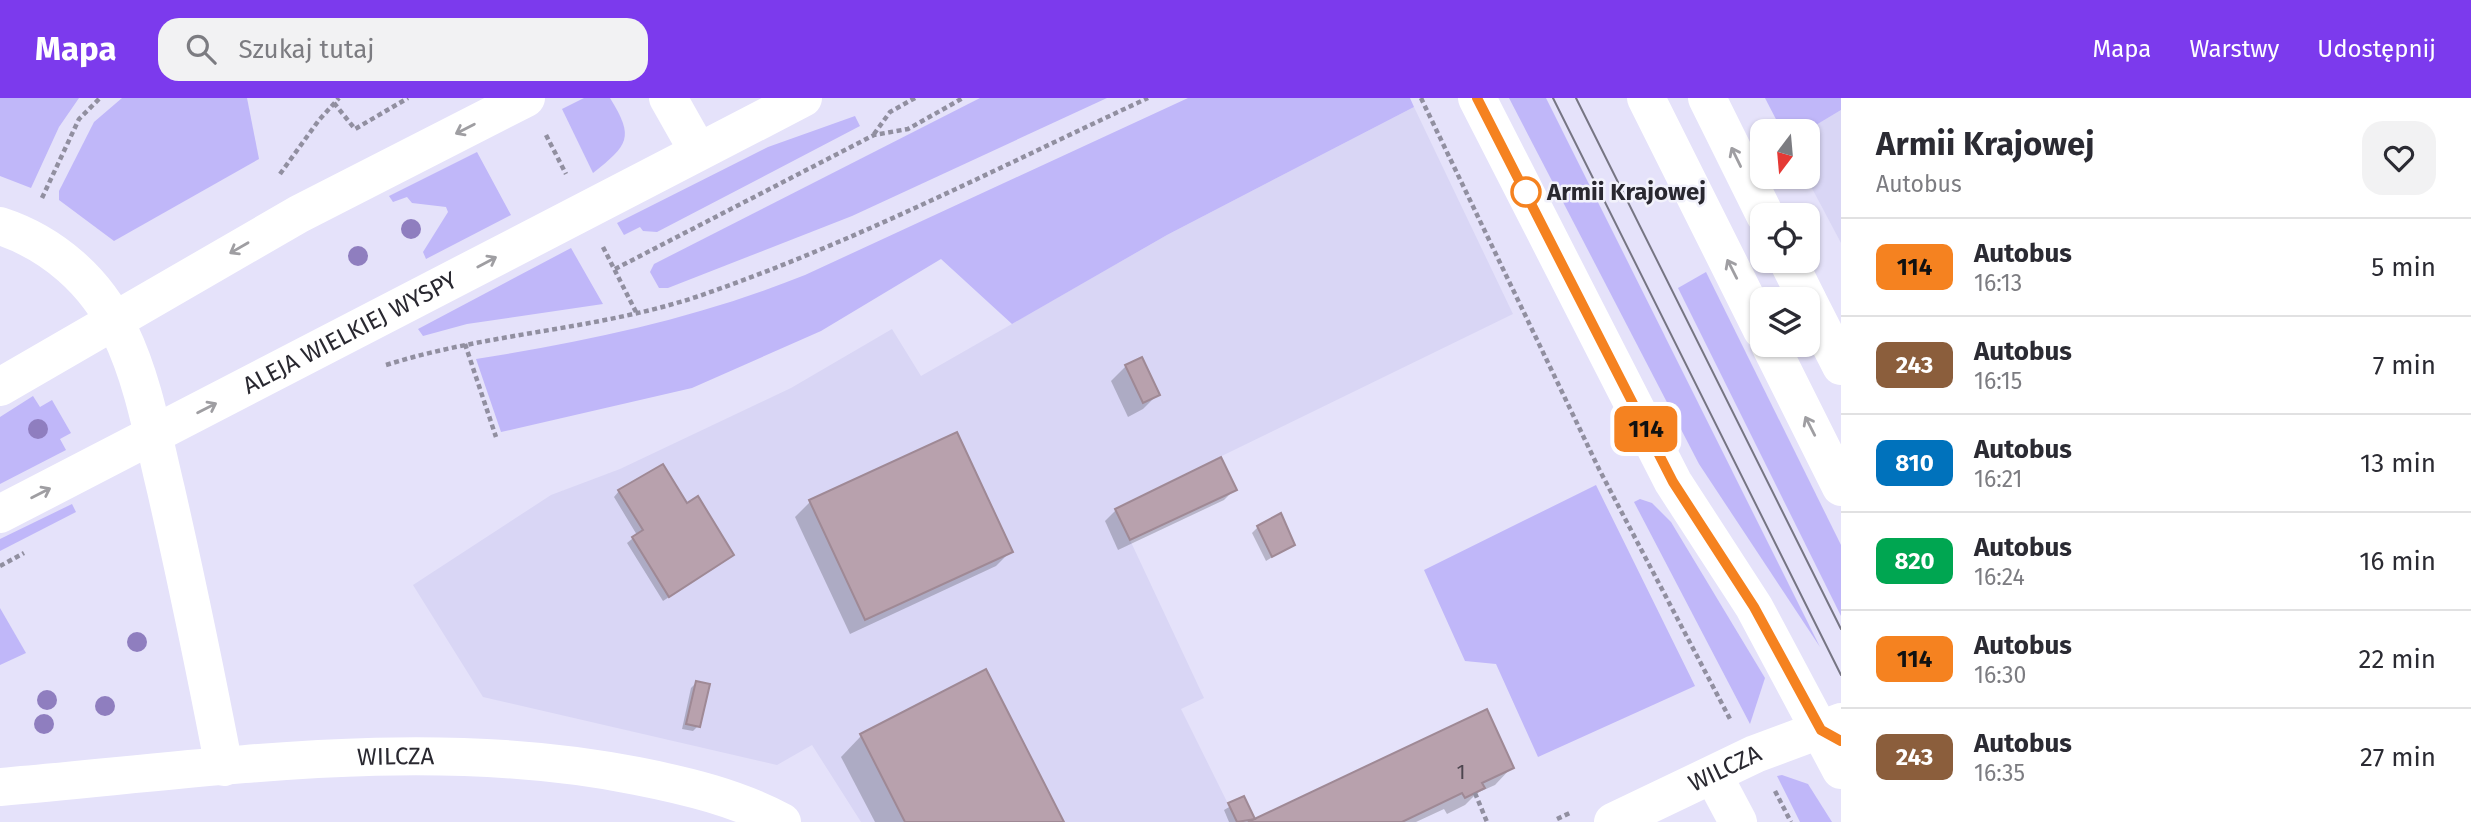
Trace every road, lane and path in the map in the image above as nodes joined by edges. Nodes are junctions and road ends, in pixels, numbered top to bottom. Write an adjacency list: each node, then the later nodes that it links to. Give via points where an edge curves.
1 (100, 98): 20 (path, via 74,128)
2 (340, 98): 13 (path)
3 (408, 98): 13 (path, via 355,129)
4 (668, 98): 16 (main road)
5 (803, 98): 16 (main road, ALEJA WIELKIEJ WYSPY)
6 (915, 98): 15 (path, via 890,112)
7 (963, 98): 15 (path, via 908,129)
8 (1148, 98): 25 (path, via 819,251 694,298)
9 (1420, 98): 34 (path, via 1599,469)
10 (1477, 98): 35 (main road, via 1673,482)
11 (1646, 98): 24 (main road, one-way to 11)
12 (1707, 98): 19 (main road, one-way to 12)
13 (334, 103): 17 (path)
14 (533, 112): 18 (path); 30 (main road, one-way to 30, via 299,214)
15 (874, 135): 22 (path)
16 (698, 151): 33 (main road, ALEJA WIELKIEJ WYSPY, one-way to 16)
17 (277, 176)
18 (572, 185)
19 (1759, 203)
20 (13, 230): 36 (main road, via 56,251 84,278 120,330 143,390)
21 (597, 235): 22 (path)
22 (615, 269): 25 (path)
23 (1799, 283): 28 (main road)
24 (1750, 306)
25 (636, 312): 26 (path)
26 (465, 344): 29 (path); 31 (path)
27 (1776, 357): 32 (main road, one-way to 27)
28 (1841, 366)
29 (382, 367)
30 (12, 379)
31 (496, 437)
32 (1841, 487)
33 (0, 514)
34 (1732, 724)
35 (1834, 731): 37 (main road); 38 (main road, WILCZA, via 1755,754)
36 (224, 767): 39 (main road, WILCZA); 42 (main road, WILCZA, via 377,756 578,764 717,795)
37 (1841, 770)
38 (1713, 775): 44 (main road, WILCZA); 45 (main road)
39 (0, 787)
40 (1774, 788): 46 (path)
41 (1475, 793): 43 (path)
42 (782, 822)
43 (1488, 822)
44 (1613, 822)
45 (1738, 822)
46 (1791, 822)

